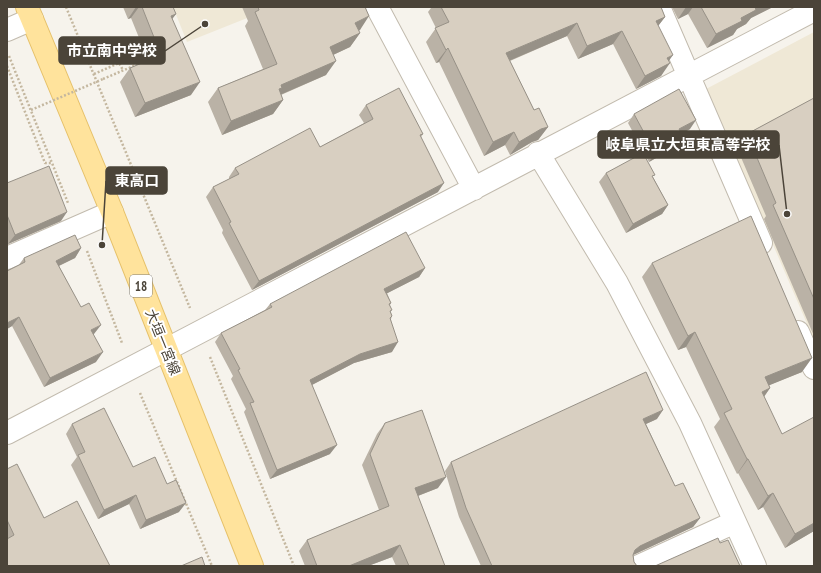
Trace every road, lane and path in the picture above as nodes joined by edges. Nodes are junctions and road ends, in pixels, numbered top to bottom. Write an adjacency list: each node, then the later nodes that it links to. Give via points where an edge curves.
1 (66, 7): 10 (path)
2 (377, 7): 15 (street)
3 (659, 7): 11 (street)
4 (814, 10): 11 (street)
5 (29, 13): 6 (street); 16 (main road, 大垣一宮線 / 18)
6 (7, 30)
7 (10, 57): 12 (path)
8 (143, 62): 9 (path)
9 (123, 70): 10 (path, via 119,63); 12 (path, bridge)
10 (94, 74): 19 (path)
11 (689, 75): 13 (street); 18 (street)
12 (31, 110): 14 (path)
13 (538, 153): 15 (street); 26 (street, via 617,282 690,423)
14 (52, 163)
15 (474, 189): 21 (street)
16 (112, 212): 17 (street); 21 (main road, 大垣一宮線 / 18)
17 (7, 258)
18 (767, 258)
19 (191, 310)
20 (792, 317): 23 (street)
21 (166, 349): 25 (street); 28 (main road, 大垣一宮線 / 18)
22 (209, 356): 29 (path)
23 (814, 368)
24 (139, 390): 27 (path)
25 (7, 432)
26 (735, 522): 30 (street); 31 (street)
27 (212, 566)
28 (252, 566)
29 (294, 566)
30 (639, 566)
31 (755, 566)

